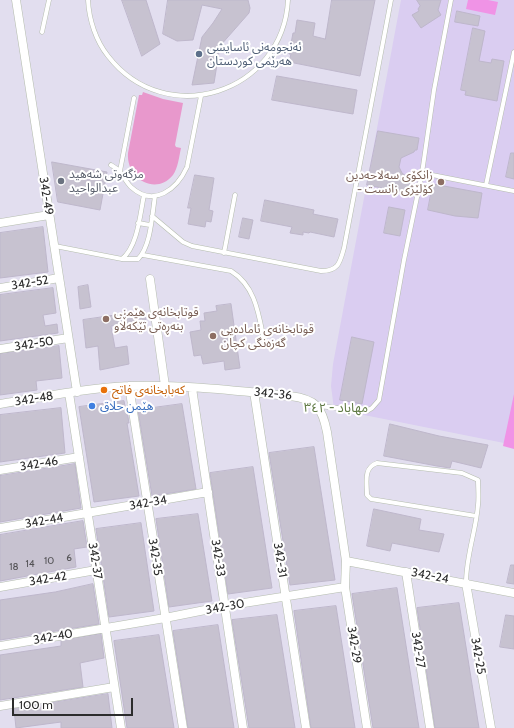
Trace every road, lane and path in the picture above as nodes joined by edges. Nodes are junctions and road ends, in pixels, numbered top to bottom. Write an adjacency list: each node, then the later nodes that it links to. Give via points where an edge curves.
1 (16, 0): 19 (street, 342-49)
2 (49, 0): 7 (lane)
3 (88, 0): 9 (lane, via 96,36 104,51 126,75 139,84 170,95)
4 (288, 0): 9 (lane, via 284,26 270,55 247,78 218,92)
5 (391, 0): 25 (lane, via 339,264 328,271 321,271)
6 (451, 0): 13 (lane)
7 (42, 32)
8 (514, 52): 14 (lane)
9 (201, 96): 18 (lane, via 183,176 173,187)
10 (134, 98): 12 (lane)
11 (111, 165): 12 (lane)
12 (120, 171): 16 (lane, via 131,187)
13 (422, 173): 14 (lane); 40 (lane, via 378,400 367,411)
14 (486, 185): 15 (lane)
15 (514, 191)
16 (144, 195): 18 (lane); 22 (lane)
17 (235, 195): 25 (lane)
18 (156, 196): 20 (lane)
19 (49, 215): 21 (street); 24 (street, 342-49)
20 (152, 216): 23 (lane); 25 (lane, via 188,245)
21 (0, 223)
22 (138, 223): 23 (lane); 27 (lane, via 133,246)
23 (150, 225): 26 (lane)
24 (54, 246): 27 (lane); 28 (street, 342-49)
25 (224, 253)
26 (142, 255): 27 (lane, via 138,259); 32 (lane, via 231,271 240,277 255,299)
27 (122, 259)
28 (59, 278): 30 (street, 342-52); 31 (street, 342-49)
29 (150, 279): 35 (street)
30 (0, 288)
31 (68, 338): 33 (street, 342-50); 37 (street, 342-49)
32 (265, 345)
33 (0, 349)
34 (129, 386): 35 (street, 342-36); 37 (street, 342-36); 44 (street, 342-35)
35 (166, 386): 36 (street, 342-36)
36 (192, 388): 38 (street, 342-36); 43 (street, 342-33)
37 (73, 392): 39 (street, 342-48); 41 (street, 342-37)
38 (254, 392): 40 (street, 342-36, via 298,397); 55 (street, 342-31)
39 (0, 404)
40 (317, 406): 48 (street, via 324,416 327,432)
41 (79, 457): 42 (street, 342-46); 45 (street, 342-37)
42 (0, 470)
43 (208, 492): 44 (street, 342-34); 56 (street, 342-33)
44 (146, 503): 45 (street, 342-34); 57 (street, 342-35)
45 (87, 513): 47 (street, 342-44); 49 (street, 342-37)
46 (476, 516): 46 (lane, via 478,480 462,473 377,463 371,465 368,470 367,495 371,499); 51 (lane, via 466,568)
47 (0, 528)
48 (346, 562): 50 (street, 342-24); 53 (street, 342-29)
49 (96, 570): 52 (street, 342-42); 58 (street, 342-37)
50 (406, 572): 51 (street, 342-24); 67 (street, 342-27)
51 (466, 583): 54 (street, 342-24); 68 (street, 342-25)
52 (0, 586)
53 (345, 587): 55 (street, 342-30); 66 (street, 342-29)
54 (514, 593)
55 (285, 598): 56 (street, 342-30); 65 (street, 342-31)
56 (225, 606): 57 (street, 342-30); 64 (street, 342-33)
57 (165, 618): 58 (street, 342-30); 63 (street, 342-35)
58 (105, 628): 59 (street, 342-40); 60 (street, 342-37)
59 (0, 646)
60 (114, 687): 61 (street); 62 (street, 342-37)
61 (0, 706)
62 (121, 728)
63 (183, 728)
64 (243, 728)
65 (306, 728)
66 (367, 728)
67 (430, 728)
68 (491, 728)

